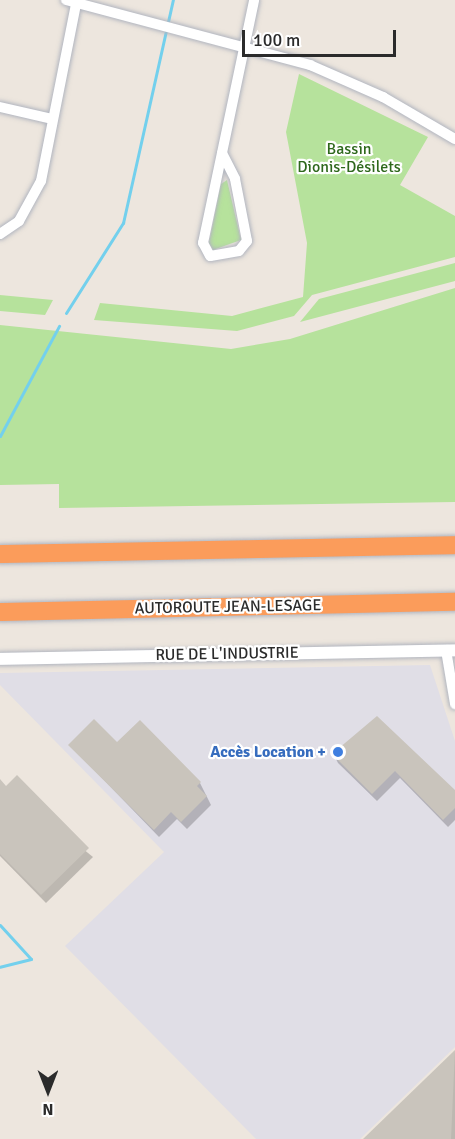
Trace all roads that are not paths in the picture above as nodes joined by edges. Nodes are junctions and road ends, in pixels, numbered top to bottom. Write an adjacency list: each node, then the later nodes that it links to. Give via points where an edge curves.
1 (254, 0): 3 (street)
2 (73, 1): 3 (street); 5 (street)
3 (245, 44): 6 (street, via 347,80); 7 (street)
4 (0, 107): 5 (street)
5 (52, 119): 8 (street, via 38,189 17,225)
6 (455, 139)
7 (222, 153): 7 (street, via 202,247 210,256 242,250 247,241 235,179)
8 (0, 234)
9 (455, 545): 10 (highway)
10 (0, 554)
11 (455, 602): 12 (highway, AUTOROUTE JEAN-LESAGE)
12 (0, 612)
13 (451, 650): 14 (street, RUE DE L'INDUSTRIE); 15 (street)
14 (0, 659)
15 (455, 704)

